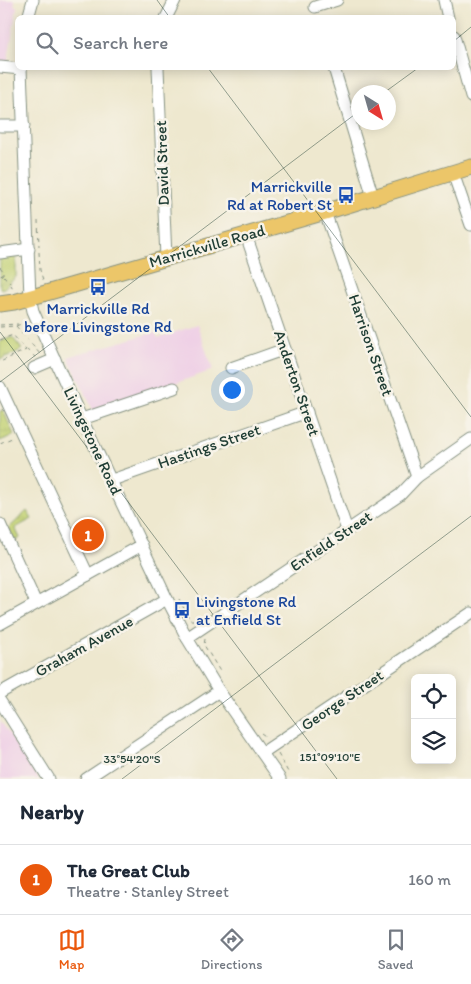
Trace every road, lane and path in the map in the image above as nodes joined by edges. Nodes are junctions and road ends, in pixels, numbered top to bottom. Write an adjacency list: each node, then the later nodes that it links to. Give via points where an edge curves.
1 (33, 0): 6 (street)
2 (175, 0): 7 (street)
3 (337, 0): 5 (street)
4 (444, 0): 8 (street)
5 (315, 8)
6 (29, 15)
7 (168, 15)
8 (447, 15)
9 (456, 42): 15 (street)
10 (0, 67): 11 (street)
11 (15, 68)
12 (21, 70): 18 (street, Livingstone Road)
13 (158, 70): 28 (street, David Street)
14 (335, 70): 21 (street)
15 (469, 81): 16 (street)
16 (471, 97)
17 (0, 126): 18 (street)
18 (24, 126): 26 (street, Livingstone Road)
19 (471, 167): 20 (main road, Marrickville Road)
20 (453, 172): 21 (main road, Marrickville Road); 24 (street)
21 (373, 196): 22 (main road, Marrickville Road)
22 (325, 212): 25 (main road, Marrickville Road); 52 (street, Harrison Street)
23 (38, 221): 32 (path, via 40,270)
24 (471, 225)
25 (246, 235): 28 (main road, Marrickville Road); 40 (street, Anderton Street)
26 (28, 249): 27 (street); 34 (street, Livingstone Road)
27 (0, 253)
28 (166, 258): 34 (main road, Marrickville Road)
29 (0, 268): 30 (path)
30 (3, 275): 31 (path); 33 (path)
31 (0, 276)
32 (44, 282)
33 (15, 290)
34 (30, 297): 35 (main road, Marrickville Road); 41 (street, Livingstone Road)
35 (0, 304)
36 (26, 322): 37 (path)
37 (17, 325): 38 (path); 38 (path); 41 (path, via 27,341)
38 (0, 327)
39 (0, 340): 42 (path, via 13,335 26,350)
40 (285, 349): 44 (street); 47 (street, Anderton Street)
41 (49, 359): 43 (street); 48 (street, Livingstone Road)
42 (0, 362)
43 (34, 368)
44 (231, 368)
45 (0, 386): 49 (street)
46 (174, 388): 48 (street)
47 (307, 412): 53 (street, Hastings Street); 55 (street, Anderton Street)
48 (82, 419): 53 (street, Livingstone Road)
49 (21, 433): 51 (path); 57 (street)
50 (471, 440): 52 (street, Enfield Street)
51 (0, 443)
52 (417, 477): 55 (street, Enfield Street, via 400,495)
53 (112, 480): 56 (street, Livingstone Road)
54 (0, 524): 60 (street)
55 (347, 530): 64 (street, Enfield Street)
56 (142, 545): 57 (street); 58 (street, Livingstone Road)
57 (88, 575): 60 (street)
58 (167, 599): 64 (street, Livingstone Road); 68 (street, Graham Avenue)
59 (181, 600): 62 (path, via 190,620)
60 (36, 603): 63 (street)
61 (471, 612): 71 (street, George Street)
62 (196, 620)
63 (0, 624)
64 (187, 638): 67 (street, Livingstone Road)
65 (205, 639): 66 (path, via 204,645)
66 (220, 670)
67 (219, 691): 71 (street, Livingstone Road); 74 (street)
68 (0, 693)
69 (0, 701): 73 (street)
70 (277, 752): 72 (path)
71 (262, 753): 72 (street, Livingstone Road)
72 (284, 775)
73 (49, 779)
74 (86, 779)

